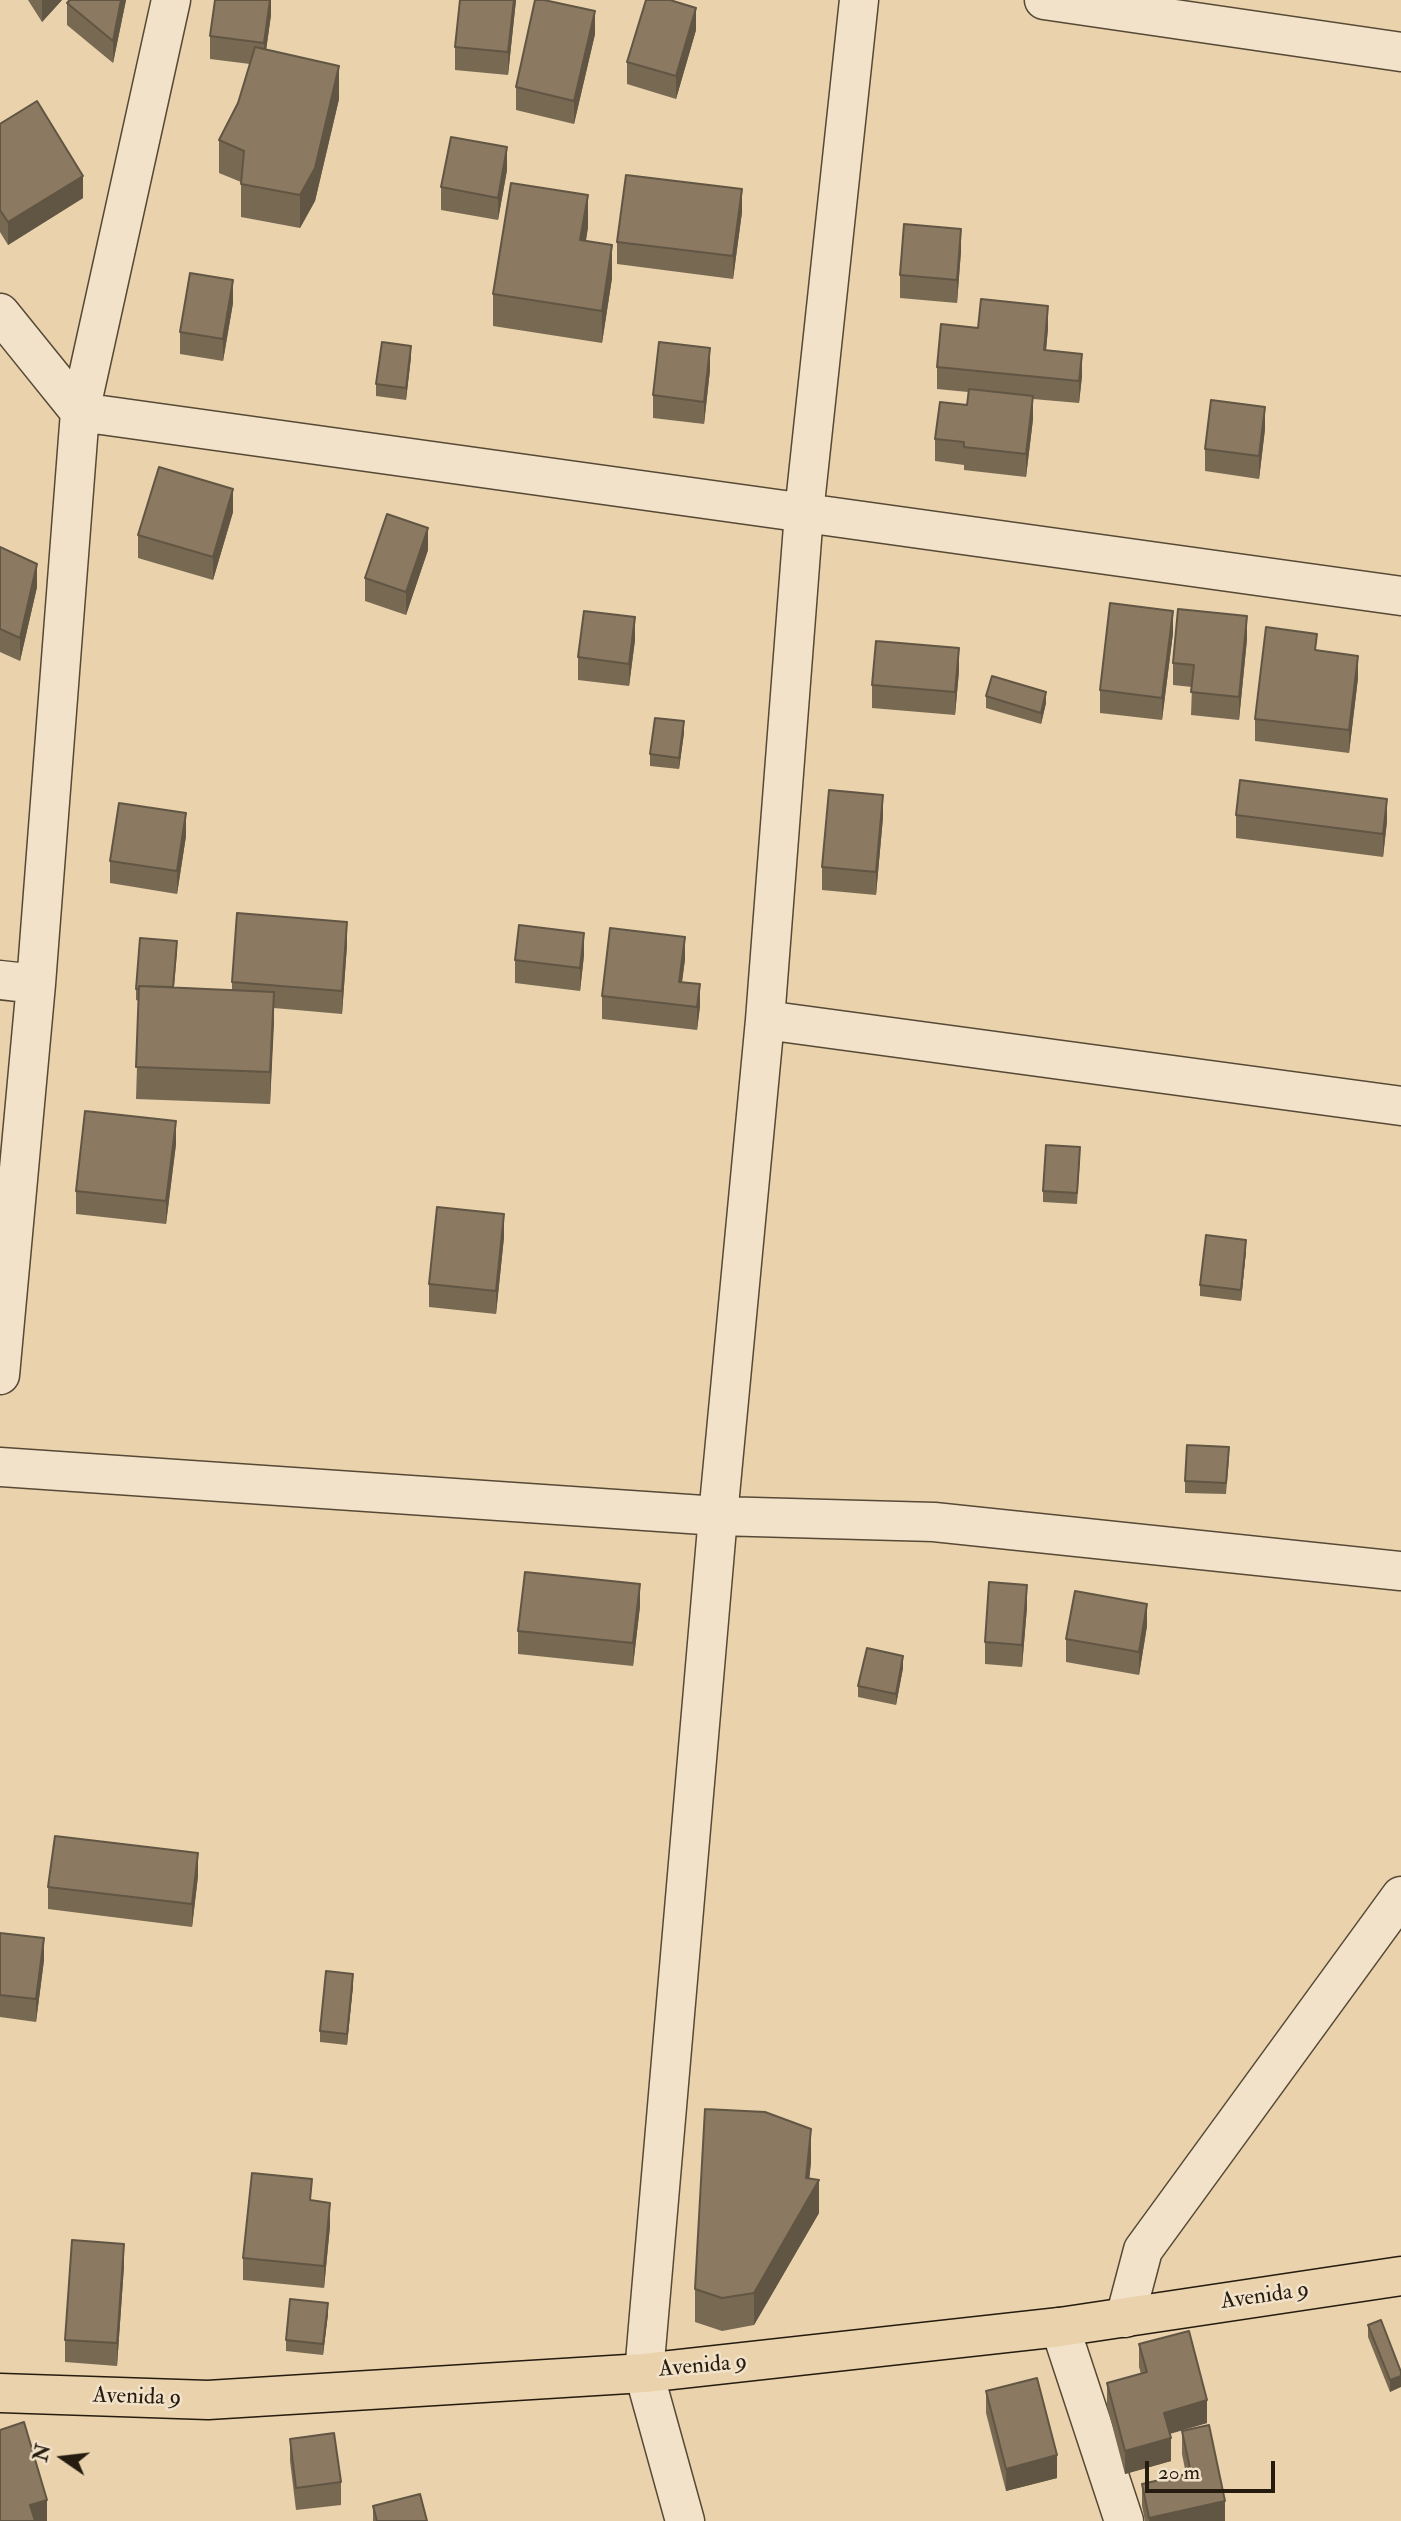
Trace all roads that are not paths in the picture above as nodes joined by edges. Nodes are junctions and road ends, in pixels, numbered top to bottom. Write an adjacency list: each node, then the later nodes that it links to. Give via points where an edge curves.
1 (171, 0): 6 (street)
2 (859, 0): 7 (street)
3 (1044, 0): 4 (street)
4 (1401, 52)
5 (0, 313): 6 (street)
6 (80, 412): 7 (street); 9 (street)
7 (804, 513): 8 (street); 10 (street)
8 (1401, 596)
9 (18, 982): 12 (street)
10 (765, 1020): 11 (street); 14 (street)
11 (1401, 1106)
12 (0, 1375)
13 (0, 1467): 14 (street)
14 (718, 1516): 15 (street, via 934,1522); 20 (street)
15 (1401, 1571)
16 (1401, 1896): 18 (street, via 1143,2250)
17 (1401, 2276): 18 (main road, Avenida 9)
18 (1125, 2318): 19 (main road, Avenida 9)
19 (1060, 2327): 20 (main road, Avenida 9); 23 (street)
20 (643, 2373): 21 (main road, Avenida 9, via 208,2400); 22 (street)
21 (0, 2393)
22 (685, 2521)
23 (1124, 2521)

